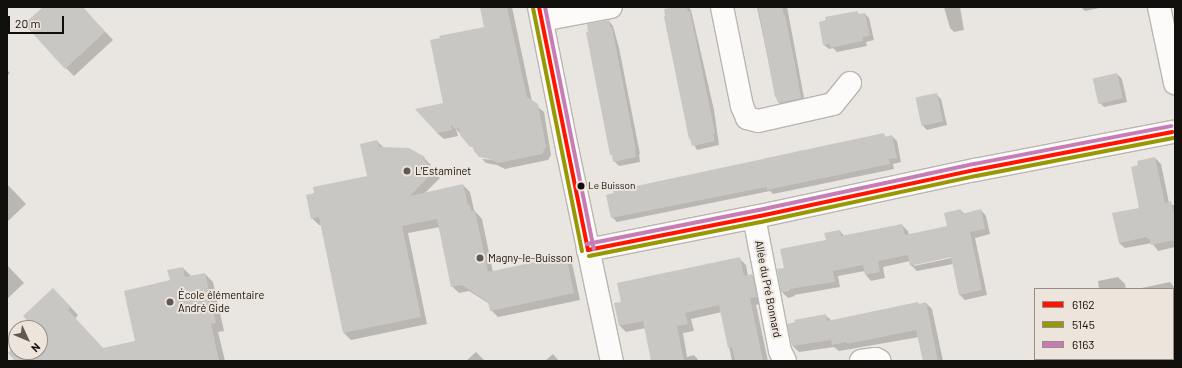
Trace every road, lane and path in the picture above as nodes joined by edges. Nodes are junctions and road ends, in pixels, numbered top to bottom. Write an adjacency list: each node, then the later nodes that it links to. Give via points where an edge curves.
1 (611, 7): 4 (street)
2 (722, 7): 6 (street, via 742,106 747,118 758,121 833,104)
3 (1159, 7): 5 (street)
4 (540, 14): 9 (street)
5 (1175, 83)
6 (850, 84)
7 (1174, 131): 8 (street)
8 (754, 217): 9 (street); 11 (street, Allée du Pré Bonnard, via 780,351)
9 (588, 250): 10 (street)
10 (612, 361)
11 (785, 361)

